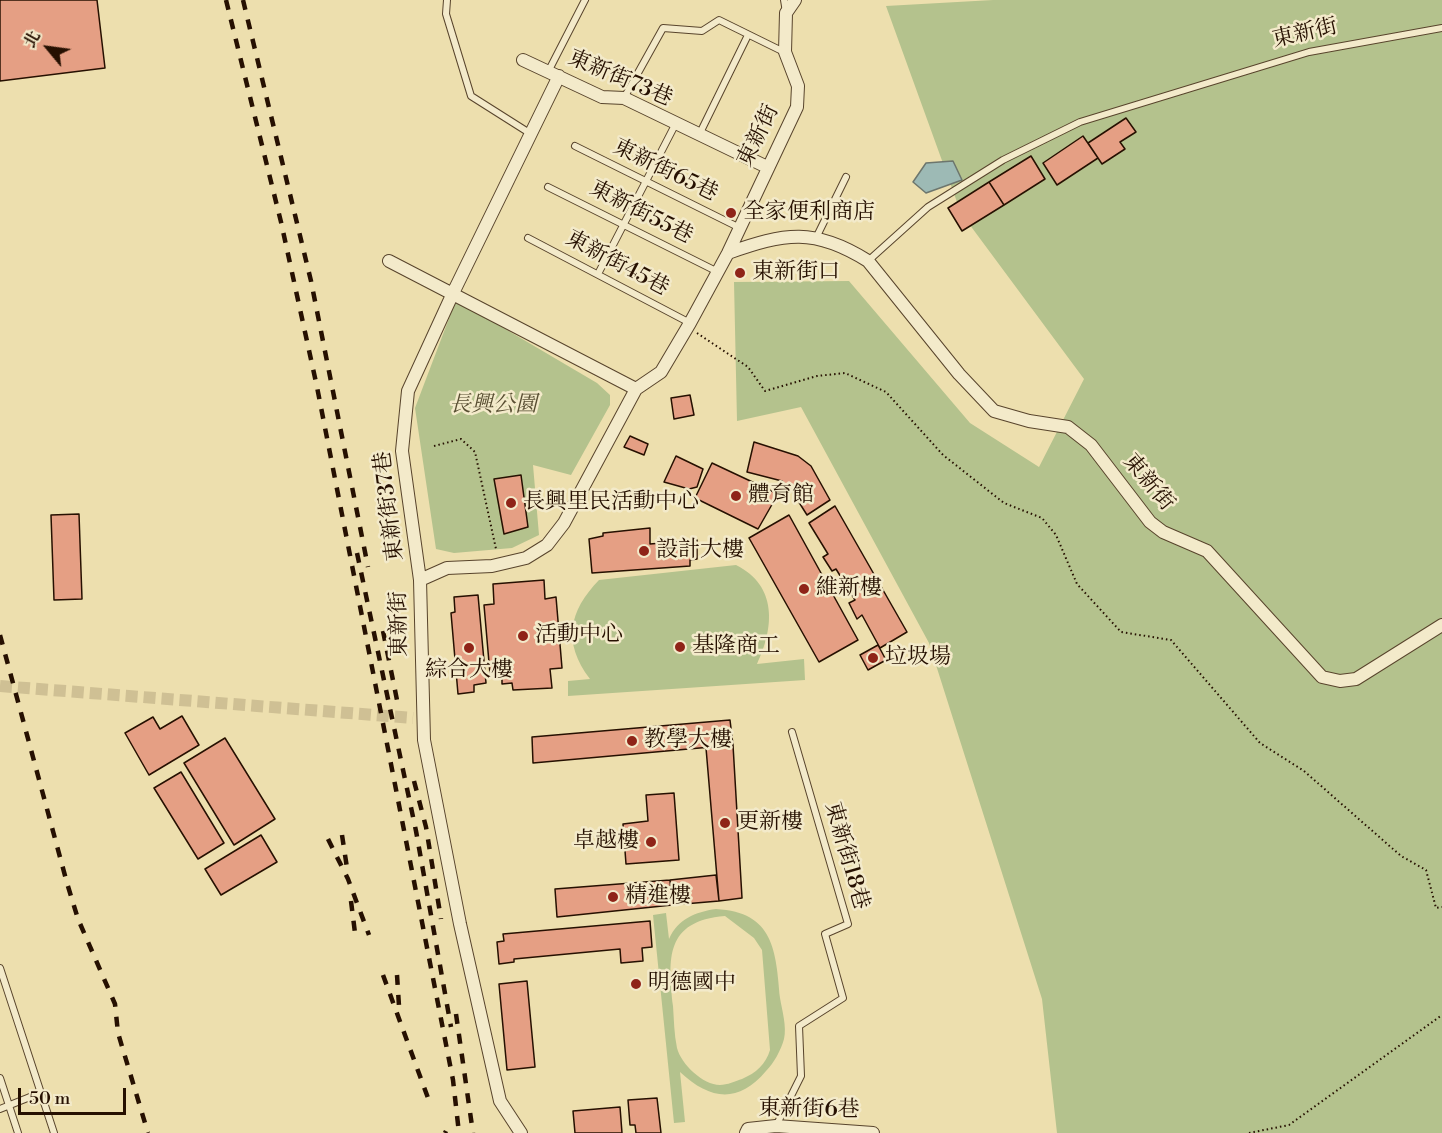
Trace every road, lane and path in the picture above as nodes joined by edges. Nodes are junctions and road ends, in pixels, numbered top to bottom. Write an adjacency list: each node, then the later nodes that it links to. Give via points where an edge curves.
1 (447, 0): 13 (lane, via 446,14 471,96)
2 (585, 0): 10 (lane)
3 (784, 0): 5 (lane)
4 (795, 0): 5 (street)
5 (786, 13): 8 (street, 東新街)
6 (1442, 27): 26 (lane, 東新街, via 1309,52 1080,122 1003,160 928,207)
7 (748, 35): 8 (lane); 11 (lane, via 719,20 702,31 663,28); 14 (lane)
8 (785, 52): 16 (street, 東新街, via 798,86 797,107)
9 (523, 60): 10 (street, 東新街73巷)
10 (553, 74): 11 (street, 東新街73巷, via 603,97); 13 (street, 東新街37巷)
11 (624, 98): 12 (street, 東新街73巷)
12 (675, 125): 14 (street, 東新街73巷); 18 (lane)
13 (531, 134): 29 (street, 東新街37巷)
14 (698, 135): 16 (street, 東新街73巷)
15 (575, 146): 18 (lane, 東新街65巷)
16 (767, 167): 21 (street, 東新街)
17 (846, 177): 23 (lane)
18 (646, 181): 20 (lane); 21 (lane, 東新街65巷)
19 (548, 187): 20 (lane, 東新街55巷)
20 (624, 225): 27 (lane, 東新街55巷); 28 (lane)
21 (740, 228): 24 (street, 東新街)
22 (528, 238): 28 (lane, 東新街45巷)
23 (815, 239): 24 (street, 東新街, via 772,237); 26 (street, 東新街, via 850,249)
24 (728, 253): 27 (street, 東新街)
25 (389, 261): 29 (street)
26 (868, 261): 35 (street, 東新街, via 958,374 994,411 1068,427 1091,445 1150,522 1163,532 1208,551 1322,677 1356,679)
27 (718, 272): 30 (street, 東新街)
28 (598, 274): 30 (lane, 東新街45巷)
29 (453, 292): 31 (street); 34 (street, 東新街37巷, via 408,391 405,409 402,451)
30 (689, 325): 31 (street, 東新街, via 661,372); 37 (path, via 748,367 765,391 817,376 845,373 886,392 943,455 1004,503 1042,518 1056,535 1077,585 1121,632 1171,640 1260,742 1304,771 1401,856 1426,870 1436,908)
31 (636, 389): 34 (street, 東新街, via 564,523 547,545 526,558 492,566 447,568)
32 (434, 446): 33 (path, via 461,439 475,452)
33 (496, 549)
34 (420, 580): 49 (street, 東新街, via 418,717 500,1101)
35 (1442, 625)
36 (792, 732): 44 (lane, 東新街18巷, via 848,924 825,934 843,998 799,1026 801,1076)
37 (1442, 907)
38 (0, 968): 41 (lane)
39 (1442, 1015): 46 (path, via 1289,1125)
40 (0, 1078): 42 (lane)
41 (40, 1093): 42 (lane); 48 (lane)
42 (9, 1105): 43 (lane); 47 (lane)
43 (0, 1109)
44 (776, 1126): 45 (street, 東新街6巷); 50 (street, 東新街6巷, via 748,1129)
45 (815, 1130): 51 (street, 東新街6巷)
46 (1254, 1132): 52 (path)
47 (18, 1133)
48 (54, 1133)
49 (521, 1133)
50 (746, 1133)
51 (873, 1133)
52 (1248, 1133)

